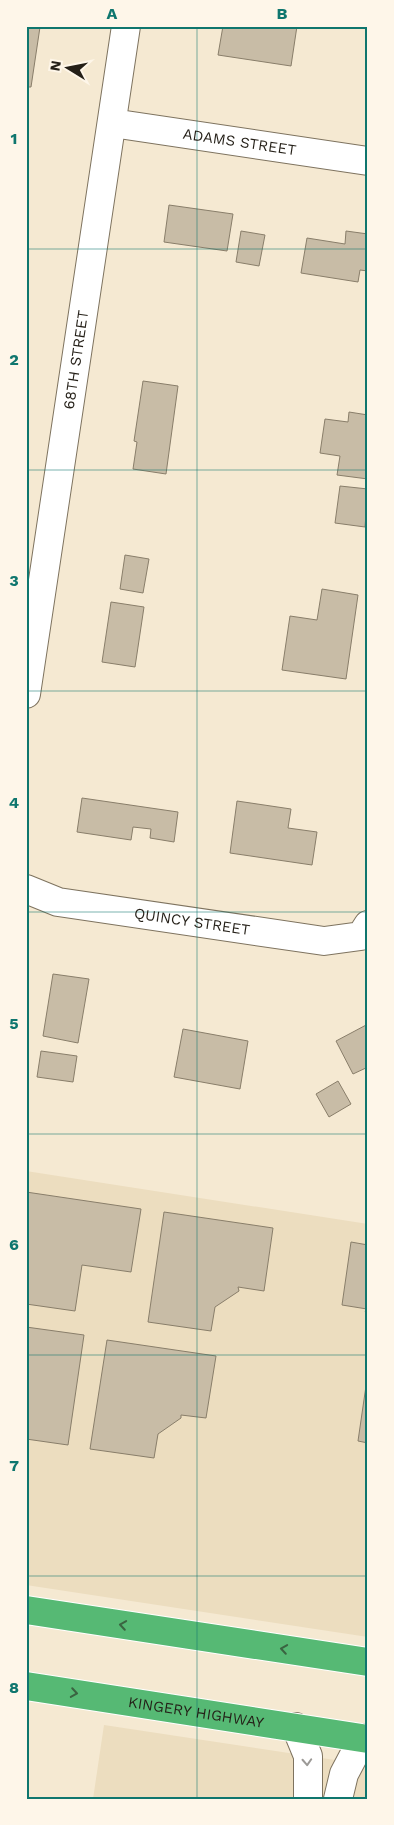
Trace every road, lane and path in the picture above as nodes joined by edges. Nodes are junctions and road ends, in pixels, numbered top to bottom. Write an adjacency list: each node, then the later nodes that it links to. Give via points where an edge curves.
1 (126, 26): 2 (street, 68TH STREET)
2 (112, 123): 3 (street, ADAMS STREET); 4 (street, 68TH STREET)
3 (368, 161)
4 (26, 694)
5 (26, 889): 6 (street, QUINCY STREET, via 58,902 324,941)
6 (364, 931)
7 (26, 1610): 8 (highway, one-way to 7)
8 (368, 1662)
9 (26, 1686): 10 (highway, KINGERY HIGHWAY, one-way to 10)
10 (296, 1727): 11 (highway, KINGERY HIGHWAY); 12 (street, one-way to 12, via 308,1756)
11 (365, 1738): 13 (street, via 344,1774)
12 (308, 1799)
13 (338, 1799)

